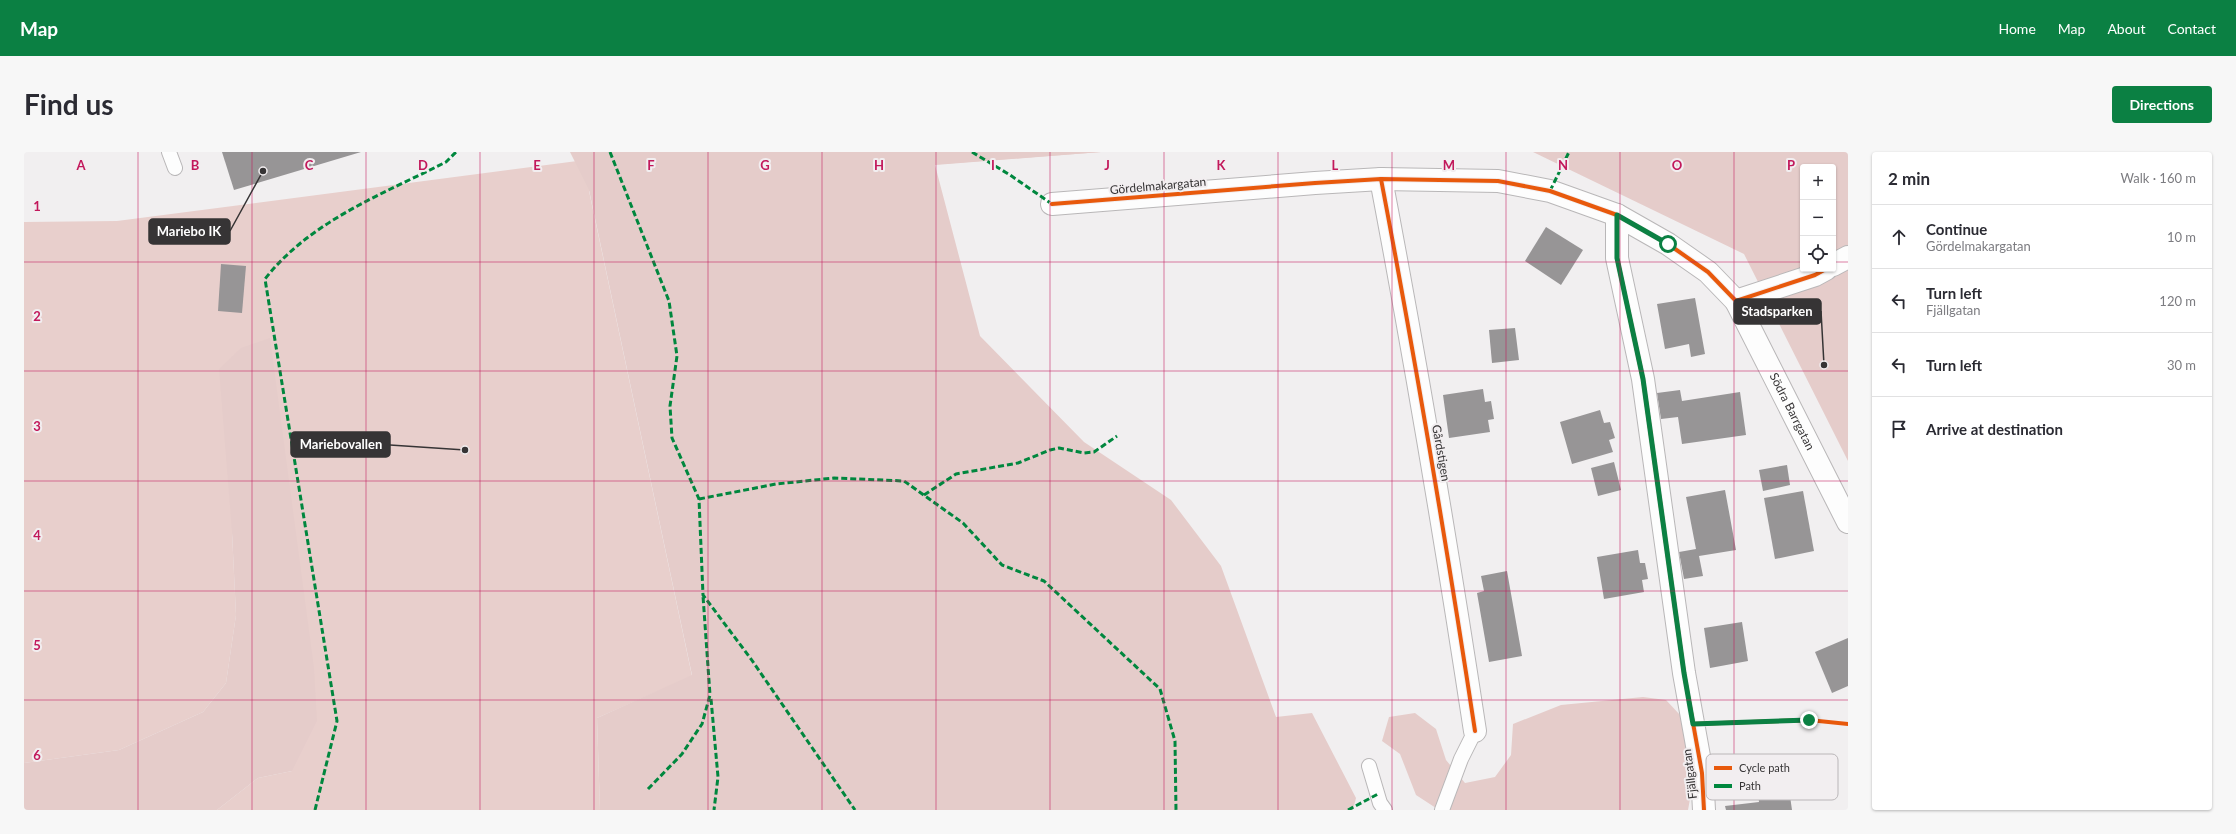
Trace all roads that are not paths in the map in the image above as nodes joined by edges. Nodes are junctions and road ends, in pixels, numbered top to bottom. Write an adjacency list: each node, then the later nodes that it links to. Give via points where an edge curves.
1 (169, 152): 2 (lane)
2 (175, 168)
3 (1381, 179): 4 (street, Gördelmakargatan); 5 (street, Gördelmakargatan, via 1498,181 1550,191); 11 (street, Gårdstigen, via 1411,336)
4 (1052, 204)
5 (1617, 215): 9 (street, Gördelmakargatan, via 1668,244 1708,272); 15 (street, Fjällgatan, via 1617,258 1643,379 1684,673 1702,773)
6 (1848, 257): 7 (street)
7 (1836, 263)
8 (1820, 272): 9 (street)
9 (1736, 301): 10 (street, Södra Barrgatan)
10 (1848, 522)
11 (1475, 731): 14 (lane, via 1460,759)
12 (1369, 766): 13 (lane, via 1380,803)
13 (1385, 810)
14 (1442, 810)
15 (1704, 810)

